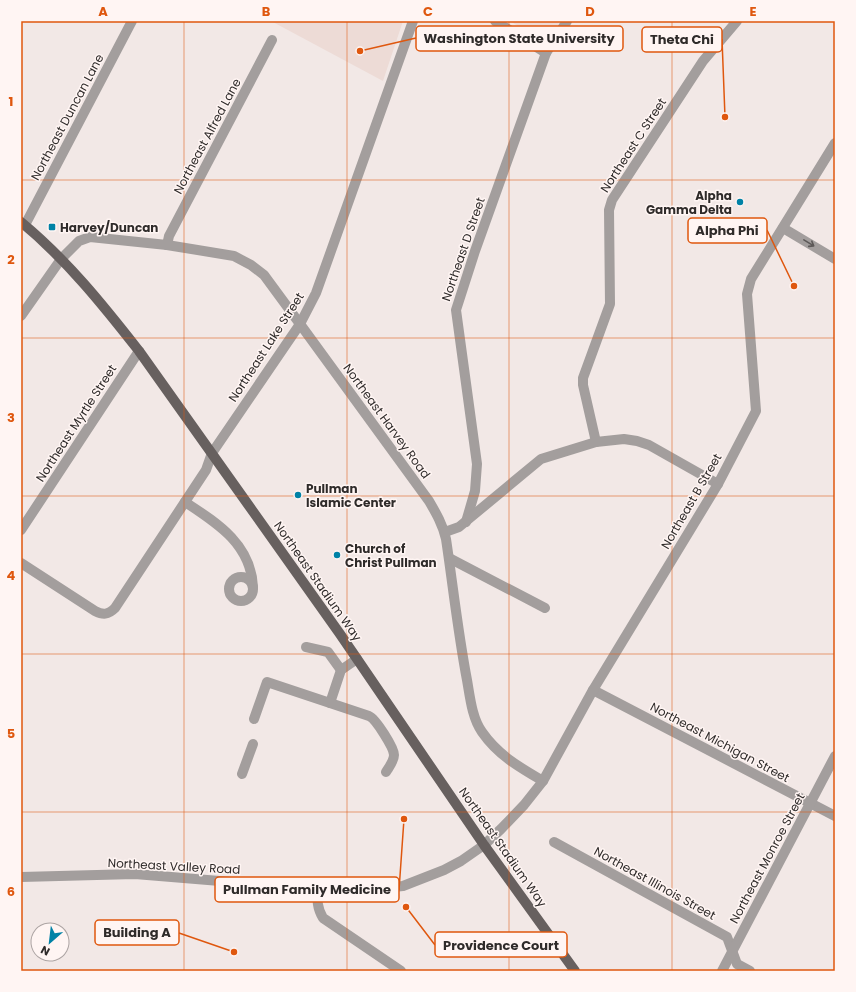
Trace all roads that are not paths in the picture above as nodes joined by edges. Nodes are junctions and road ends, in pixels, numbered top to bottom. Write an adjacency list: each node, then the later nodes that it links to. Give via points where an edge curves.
1 (132, 21): 9 (street, Northeast Duncan Lane)
2 (413, 21): 15 (street, Northeast Lake Street, via 316,293)
3 (494, 21): 7 (street)
4 (567, 21): 7 (street, Northeast D Street)
5 (737, 21): 17 (street, Northeast C Street, via 703,61 612,200 609,210 610,304 583,378)
6 (272, 40): 11 (street, Northeast Alfred Lane, via 169,236)
7 (546, 53): 21 (street, Northeast D Street, via 456,310 477,464 475,491)
8 (835, 143): 10 (street, Northeast B Street)
9 (23, 223): 12 (main road, Northeast Stadium Way)
10 (783, 228): 13 (street, one-way to 13); 19 (street, Northeast B Street, via 751,279 748,294 756,411)
11 (167, 245): 12 (street, Northeast Harvey Road, via 90,237 78,241); 15 (street, Northeast Harvey Road, via 234,256 251,265 264,276)
12 (61, 259): 14 (street, Northeast Harvey Road); 16 (main road, Northeast Stadium Way)
13 (835, 259)
14 (21, 316)
15 (300, 324): 18 (street, Northeast Lake Street); 23 (street, Northeast Harvey Road, via 429,501)
16 (139, 351): 18 (main road, Northeast Stadium Way); 22 (street, Northeast Myrtle Street)
17 (596, 442): 19 (street, via 624,439 649,445); 21 (street, via 541,459)
18 (212, 453): 20 (street, Northeast Lake Street, via 206,470); 29 (main road, Northeast Stadium Way)
19 (718, 484): 31 (street, Northeast B Street)
20 (185, 502): 25 (street, Northeast Lake Street, via 115,608 105,614 94,611); 26 (street, via 222,527 233,539 248,564 253,577)
21 (466, 522): 23 (street)
22 (21, 530)
23 (445, 532): 24 (street, Northeast Harvey Road)
24 (449, 558): 27 (street); 38 (street, Northeast Harvey Road, via 463,660 478,725 498,752)
25 (21, 563)
26 (253, 587)
27 (545, 608)
28 (306, 647): 30 (street, via 328,652)
29 (357, 659): 30 (street); 42 (main road, Northeast Stadium Way)
30 (341, 670): 32 (street)
31 (593, 690): 38 (street, Northeast B Street); 39 (street, Northeast Michigan Street)
32 (330, 703): 33 (street, via 267,682); 36 (street, via 374,719 394,754)
33 (254, 719)
34 (253, 744): 37 (street)
35 (835, 756): 39 (street, Northeast Monroe Street)
36 (386, 772)
37 (242, 774)
38 (543, 781): 42 (street, Northeast B Street, via 524,805)
39 (810, 804): 40 (street, Northeast Michigan Street); 45 (street, Northeast Monroe Street)
40 (835, 816)
41 (554, 842): 45 (street, Northeast Illinois Street, via 727,937)
42 (484, 845): 44 (street, Northeast Valley Road, via 444,870 403,886 364,890); 47 (main road, Northeast Stadium Way)
43 (21, 878): 44 (street, Northeast Valley Road, via 135,874)
44 (318, 889): 46 (street, via 317,905 323,918)
45 (732, 952): 48 (street, Northeast Monroe Street); 49 (street, Northeast Illinois Street, via 737,964)
46 (401, 971)
47 (575, 971)
48 (722, 971)
49 (750, 971)

